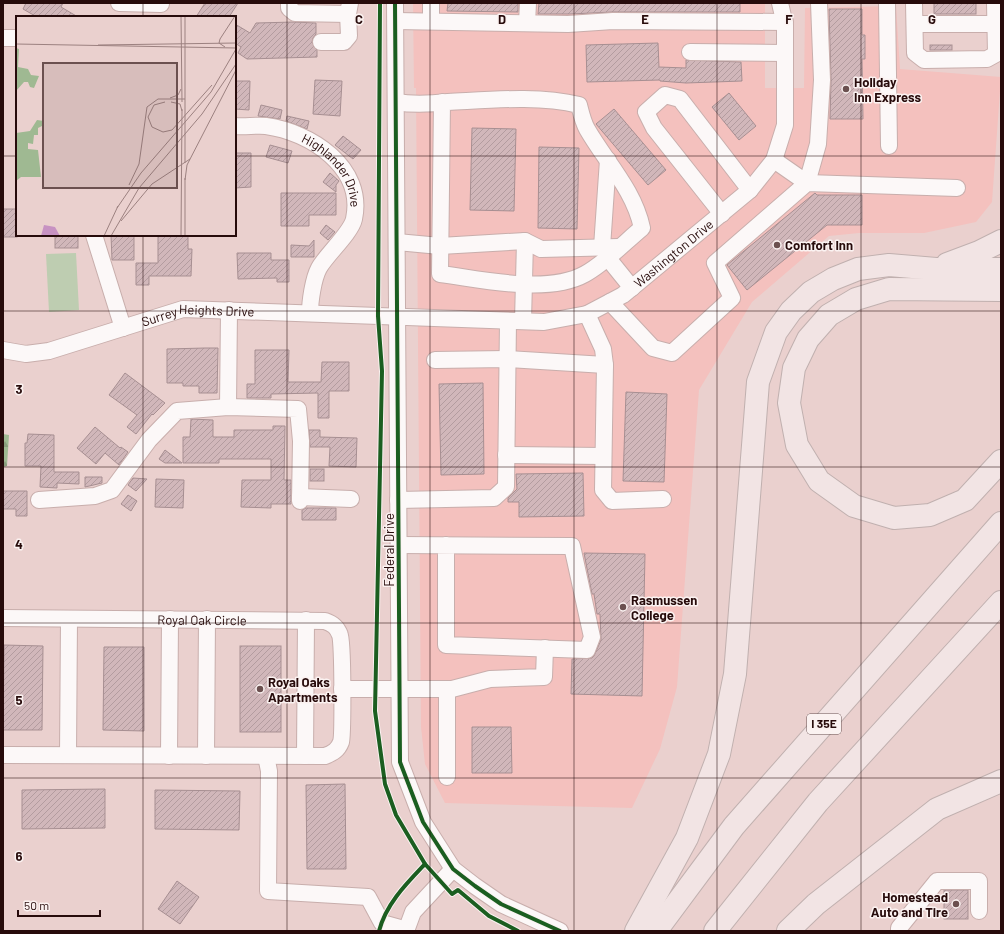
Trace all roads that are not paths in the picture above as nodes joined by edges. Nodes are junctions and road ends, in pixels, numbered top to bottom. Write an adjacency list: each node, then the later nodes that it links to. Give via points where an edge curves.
1 (119, 3): 11 (street)
2 (289, 3): 12 (street, via 289,8 295,13)
3 (395, 3): 13 (street, Federal Drive)
4 (431, 3): 14 (street)
5 (528, 3): 16 (street)
6 (780, 3): 15 (street, Washington Drive)
7 (820, 3): 30 (street, via 822,80 818,144)
8 (888, 3): 27 (street)
9 (914, 3): 17 (street)
10 (995, 3): 18 (street)
11 (161, 8)
12 (349, 8): 21 (street, via 349,36 344,42)
13 (396, 21): 14 (street); 24 (street, Federal Drive)
14 (431, 21): 16 (street)
15 (784, 22): 16 (street); 23 (street, Washington Drive)
16 (527, 23)
17 (915, 24): 18 (street); 18 (street, via 915,53 924,60 987,59 996,54)
18 (996, 24)
19 (3, 38): 20 (street)
20 (16, 38)
21 (321, 42)
22 (690, 52): 23 (street)
23 (785, 53): 29 (street, Washington Drive, via 785,125)
24 (396, 102): 25 (street, via 415,105); 37 (street, Federal Drive)
25 (442, 102): 28 (street, via 532,100 563,101 579,105 586,128); 38 (street)
26 (236, 126): 49 (street, Highlander Drive, via 265,126 299,135 328,151 348,174 354,197 354,220 319,269)
27 (890, 146)
28 (608, 160): 39 (street); 39 (street, via 627,189 639,214 642,228)
29 (774, 160): 30 (street); 32 (street, Washington Drive)
30 (807, 183): 31 (street); 47 (street, via 715,263 732,298 672,352 653,348)
31 (957, 188)
32 (750, 190): 33 (street, Washington Drive); 33 (street, via 680,99 665,95 646,112 654,128)
33 (722, 214): 43 (street, Washington Drive)
34 (94, 236): 53 (street)
35 (525, 241): 38 (street); 39 (street, via 541,249); 42 (street)
36 (1001, 241): 40 (highway)
37 (397, 242): 38 (street); 51 (street, Federal Drive)
38 (440, 246): 42 (street, via 440,274)
39 (610, 250): 42 (street, via 584,274 562,281); 43 (street)
40 (936, 269): 41 (highway); 91 (highway, via 889,265 858,270 833,279 811,292 791,311 776,332 758,382 735,674 719,754 687,838)
41 (1001, 270)
42 (524, 285): 52 (street)
43 (632, 288): 47 (street, Washington Drive)
44 (960, 290): 45 (highway); 46 (highway); 61 (highway, via 889,289 856,299 829,316 808,339 794,368 789,404 797,444 819,481 854,506 894,518 930,515 965,500)
45 (1001, 290)
46 (1001, 301)
47 (610, 302): 50 (street, Washington Drive)
48 (229, 310): 49 (street, Surrey Heights Drive); 53 (street, Surrey Heights Drive, via 183,309); 58 (street)
49 (310, 313): 51 (street, Surrey Heights Drive)
50 (587, 314): 52 (street, Washington Drive, via 544,322); 57 (street, via 603,349)
51 (397, 316): 52 (street, Washington Drive); 65 (street, Federal Drive)
52 (516, 321): 55 (street)
53 (123, 328): 54 (street, Surrey Heights Drive, via 49,351 26,354)
54 (3, 350)
55 (507, 359): 56 (street); 57 (street); 59 (street)
56 (435, 360)
57 (605, 365): 60 (street)
58 (228, 407): 62 (street, via 298,409 301,441 300,499); 64 (street, via 177,411 149,440 112,490 94,496)
59 (506, 455): 60 (street); 65 (street, via 506,486 494,498)
60 (603, 456): 63 (street, via 603,490 612,501)
61 (1001, 461)
62 (351, 499)
63 (663, 499)
64 (38, 500)
65 (398, 500): 67 (street, Federal Drive)
66 (1001, 524): 92 (highway, I 35E, via 734,826)
67 (399, 545): 68 (street); 77 (street, Federal Drive)
68 (446, 545): 75 (street, via 446,645); 75 (street, via 572,546 592,637 587,650)
69 (1001, 602): 93 (highway, via 818,802)
70 (3, 618): 71 (street, Royal Oak Circle)
71 (69, 619): 72 (street, Royal Oak Circle); 80 (street)
72 (170, 619): 73 (street, Royal Oak Circle); 81 (street)
73 (207, 619): 74 (street, Royal Oak Circle); 82 (street)
74 (306, 620): 76 (street, Royal Oak Circle, via 326,620 336,625 341,636); 84 (street)
75 (545, 648): 78 (street, via 544,677 490,680)
76 (342, 689): 77 (street); 84 (street, Royal Oak Circle, via 341,741 336,751 326,756)
77 (399, 689): 78 (street); 87 (street, Federal Drive, via 400,762 423,822)
78 (447, 689): 85 (street)
79 (3, 755): 80 (street, Royal Oak Circle)
80 (68, 755): 81 (street, Royal Oak Circle)
81 (169, 756): 82 (street, Royal Oak Circle)
82 (206, 756): 83 (street, Royal Oak Circle)
83 (266, 756): 84 (street, Royal Oak Circle); 89 (street, via 269,772 268,891 368,897 382,923)
84 (304, 756)
85 (447, 777)
86 (1001, 780): 94 (highway, via 937,809 816,904)
87 (453, 869): 89 (street, via 413,912); 90 (street, Federal Drive, via 501,904)
88 (979, 911): 95 (street, via 979,881 937,881)
89 (407, 930)
90 (560, 931)
91 (636, 931)
92 (656, 931)
93 (715, 931)
94 (788, 931)
95 (899, 931)

